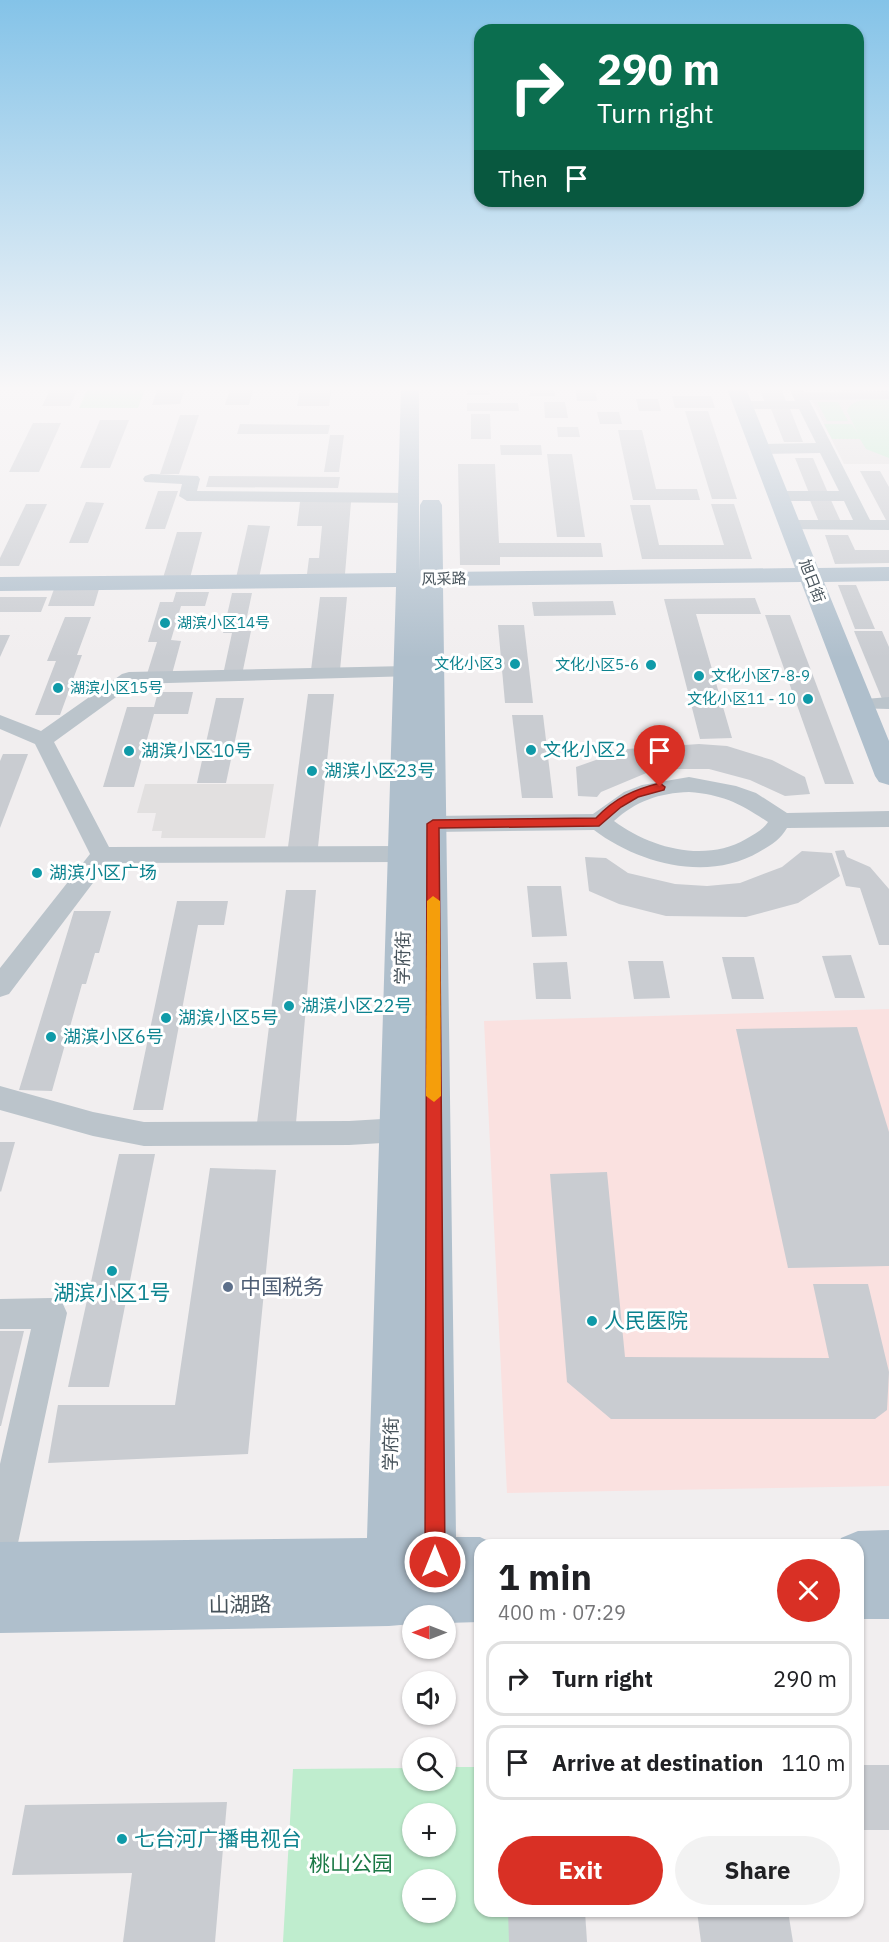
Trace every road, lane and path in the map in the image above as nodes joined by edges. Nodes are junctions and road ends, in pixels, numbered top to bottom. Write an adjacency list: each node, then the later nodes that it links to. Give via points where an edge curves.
1 (409, 477): 8 (main road, 学府街)
2 (425, 477): 14 (main road, 学府街)
3 (771, 477): 6 (main road, 旭日街)
4 (840, 477): 7 (street)
5 (151, 479): 8 (street, via 192,479 186,496)
6 (779, 496): 7 (street); 9 (main road, 旭日街)
7 (850, 496): 10 (street)
8 (409, 498): 14 (main road, 学府街)
9 (790, 525): 10 (street); 13 (main road, 旭日街)
10 (864, 525): 11 (street)
11 (889, 525)
12 (889, 574): 13 (main road, 风采路)
13 (808, 575): 14 (main road, 风采路); 18 (main road, 旭日街)
14 (420, 579): 15 (main road, 风采路); 16 (main road, 学府街); 25 (main road, 学府街)
15 (0, 584)
16 (407, 672): 20 (street, via 129,678); 26 (main road, 学府街)
17 (889, 703): 18 (street)
18 (860, 704): 21 (main road, 旭日街)
19 (0, 721): 20 (street)
20 (43, 740): 27 (street)
21 (889, 776)
22 (889, 819): 23 (street)
23 (780, 820): 24 (street, via 746,797 705,785 680,784 634,795 617,804); 24 (street, via 772,834 738,854 698,860 644,849 623,840)
24 (599, 822): 25 (street)
25 (433, 824): 28 (main road, 学府街)
26 (404, 854): 27 (street); 28 (main road, 学府街)
27 (102, 855): 29 (street)
28 (418, 928): 31 (main road, 学府街); 38 (main road, 学府街)
29 (0, 987)
30 (0, 1098): 31 (street, via 144,1134)
31 (399, 1130): 38 (main road, 学府街)
32 (0, 1314): 33 (street, via 51,1313)
33 (0, 1543)
34 (889, 1554): 35 (main road)
35 (864, 1555)
36 (474, 1563): 38 (main road, 山湖路)
37 (0, 1566): 38 (main road, 山湖路)
38 (411, 1581): 41 (main road, 山湖路); 42 (main road, 山湖路)
39 (889, 1595): 40 (main road)
40 (864, 1596)
41 (474, 1597)
42 (0, 1609)

